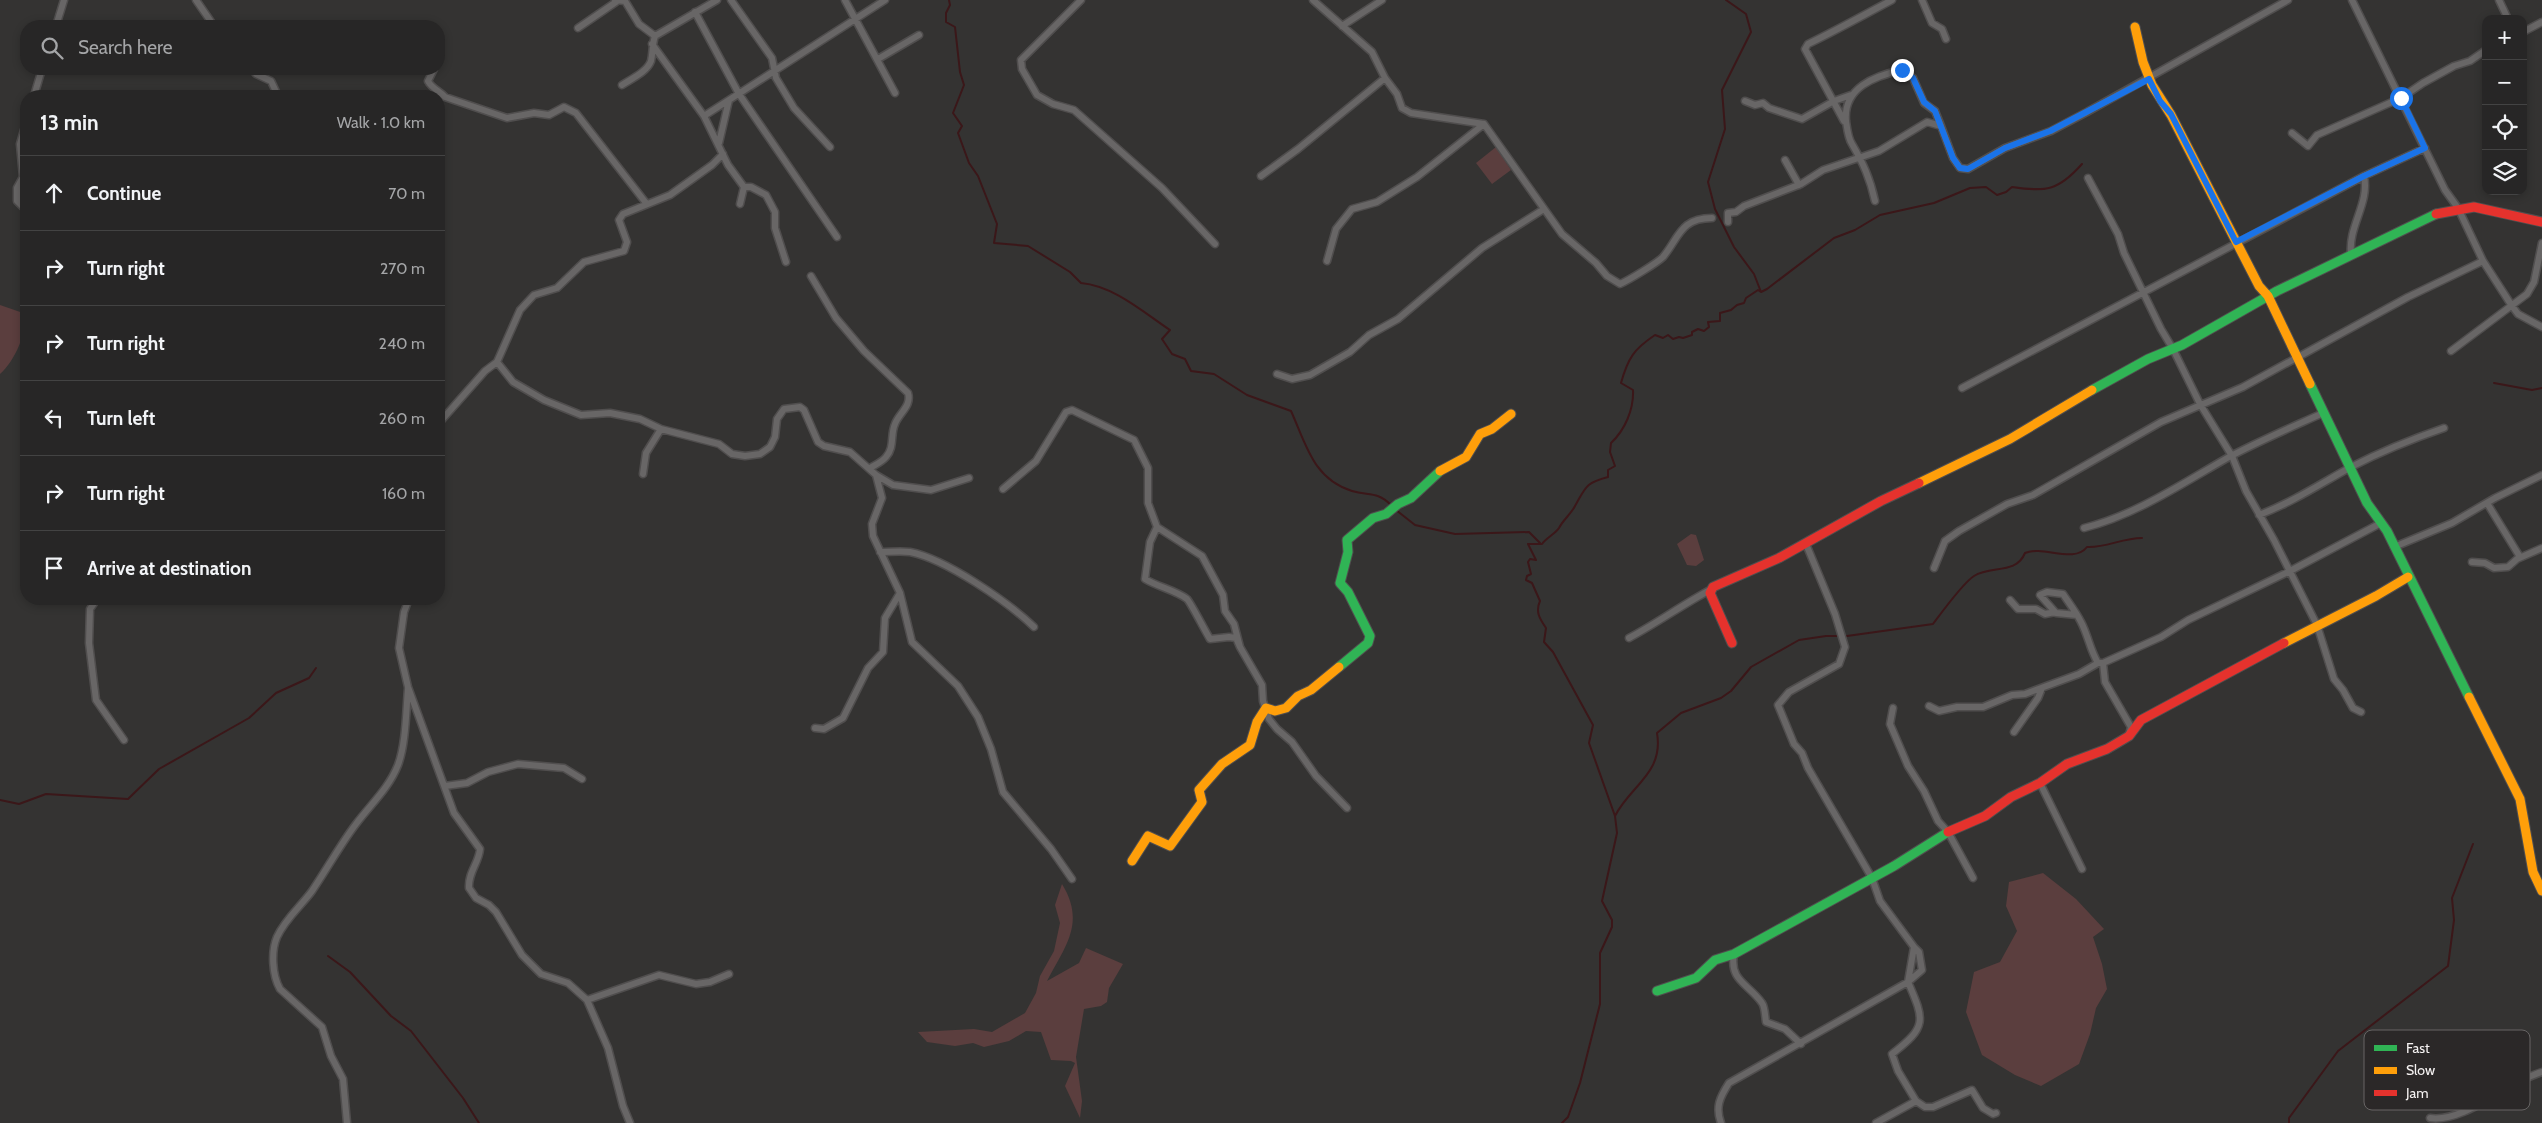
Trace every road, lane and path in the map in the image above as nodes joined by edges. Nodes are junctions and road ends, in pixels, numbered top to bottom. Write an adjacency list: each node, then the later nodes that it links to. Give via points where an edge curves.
1 (64, 0): 18 (street)
2 (196, 0): 19 (street)
3 (717, 0): 16 (street)
4 (731, 0): 32 (street, via 772,58)
5 (845, 0): 20 (street)
6 (885, 0): 20 (street)
7 (1081, 0): 79 (street, via 1022,60 1022,69 1037,95 1074,110 1162,188)
8 (1313, 0): 22 (street)
9 (1382, 0): 22 (street)
10 (1892, 0): 49 (street, via 1808,44 1805,49)
11 (1922, 0): 28 (street, via 1932,22 1942,30)
12 (2288, 0): 37 (street)
13 (2352, 0): 46 (street)
14 (2499, 0): 17 (street)
15 (616, 1): 24 (street); 27 (street, via 625,1 639,24)
16 (695, 12): 27 (street); 43 (street)
17 (2506, 15)
18 (58, 20)
19 (210, 20)
20 (856, 20): 31 (street); 32 (street)
21 (2542, 22): 25 (street)
22 (1342, 26): 36 (street, via 1372,52)
23 (2135, 27): 37 (street, via 2138,48)
24 (578, 28)
25 (2527, 30)
26 (919, 35): 31 (street)
27 (655, 36): 29 (street)
28 (1946, 39)
29 (652, 44): 38 (street, via 648,68); 50 (street)
30 (2482, 53): 46 (street)
31 (878, 59): 42 (street)
32 (774, 72): 43 (street); 56 (street, via 794,108)
33 (40, 75): 39 (street)
34 (258, 75): 40 (street, via 271,81)
35 (431, 75): 41 (street, via 428,82)
36 (1385, 78): 51 (street, via 1397,94 1402,108 1411,113); 61 (street)
37 (2149, 79): 53 (street, via 1968,169 1960,168 1953,158); 77 (street, via 2171,114)
38 (622, 85)
39 (36, 90)
40 (275, 90)
41 (438, 90)
42 (895, 93)
43 (739, 94): 47 (street); 76 (street)
44 (1851, 94): 49 (street); 52 (street, via 1845,108); 53 (street, via 1873,79 1902,70 1913,78 1924,102 1935,111)
45 (445, 97): 68 (street, via 507,118 534,113 549,115 564,107 576,113)
46 (2401, 98): 54 (street, via 2317,135 2308,146); 57 (street)
47 (729, 100): 50 (street); 55 (street)
48 (1745, 101): 49 (street, via 1754,105 1763,103 1802,119)
49 (1834, 101): 52 (street)
50 (704, 116): 55 (street)
51 (1484, 124): 72 (street); 81 (street, via 1378,202 1352,209 1336,229)
52 (1846, 125): 59 (street, via 1851,143)
53 (1941, 126): 59 (street, via 1928,122 1879,151)
54 (2292, 133)
55 (719, 143): 58 (street)
56 (830, 147)
57 (2425, 148): 62 (street); 71 (street, via 2445,190)
58 (723, 154): 66 (street); 68 (street, via 670,195)
59 (1860, 157): 65 (street, via 1824,170); 67 (street)
60 (1785, 160): 65 (street)
61 (1261, 176)
62 (2364, 176): 77 (street); 80 (street, via 2363,207 2350,241)
63 (2088, 178): 85 (street, via 2118,234)
64 (20, 182): 69 (street, via 17,201)
65 (1799, 185): 74 (street, via 1736,212 1728,212)
66 (744, 187): 70 (street); 83 (street, via 766,195 775,212 775,228)
67 (1875, 201)
68 (646, 203): 92 (street, via 623,214 619,220 628,242 624,251 584,262 557,288 534,295 520,310)
69 (20, 204)
70 (740, 204)
71 (2458, 208): 75 (street, via 2488,209); 80 (street, via 2439,212); 82 (street)
72 (1544, 209): 73 (street, via 1562,234 1620,284 1662,257 1685,226 1703,218); 93 (street, via 1482,248 1398,319 1350,352 1310,375 1292,379)
73 (1712, 218)
74 (1728, 222)
75 (2542, 222)
76 (837, 237)
77 (2236, 242): 85 (street); 86 (street, via 2259,286)
78 (2542, 243): 87 (street, via 2534,282 2527,294)
79 (1215, 244)
80 (2352, 254): 86 (street)
81 (1327, 261)
82 (2483, 261): 87 (street); 91 (street, via 2408,297)
83 (786, 262)
84 (811, 276): 102 (street, via 836,318 864,351 908,393 905,410 895,422 892,449 886,458)
85 (2144, 294): 89 (street); 94 (street)
86 (2268, 296): 89 (street); 91 (street)
87 (2512, 306): 88 (street, via 2518,314); 90 (street)
88 (2542, 327)
89 (2173, 349): 95 (street); 114 (street, via 2071,401 2010,439 1881,501)
90 (2451, 351)
91 (2297, 358): 95 (street, via 2218,400); 96 (street)
92 (496, 362): 98 (street); 100 (street, via 512,382 544,400 581,415 610,413 640,419)
93 (1277, 374)
94 (1962, 388)
95 (2200, 404): 101 (street); 120 (street, via 2161,422 2033,496 2007,504 1958,531 1945,541)
96 (2323, 413): 101 (street); 103 (street)
97 (1511, 414): 139 (street, via 1480,434 1466,457 1441,470 1411,498 1386,514 1373,518 1347,540 1347,564 1340,583 1348,592 1370,636 1368,643 1311,690 1303,691 1286,710 1276,712)
98 (445, 416)
99 (2444, 428): 103 (street)
100 (661, 429): 102 (street, via 719,444 732,454 760,454 770,447 777,419 784,409 800,407 818,442 850,452); 104 (street, via 646,453)
101 (2232, 456): 110 (street); 113 (street, via 2104,523)
102 (870, 468): 105 (street)
103 (2350, 468): 110 (street, via 2292,502); 111 (street, via 2367,504)
104 (643, 474)
105 (876, 475): 107 (street, via 893,485 917,490 931,490); 117 (street, via 882,498 872,524)
106 (2542, 475): 109 (street)
107 (969, 478)
108 (1003, 489): 112 (street, via 1036,461 1066,412 1072,410 1134,440 1148,468 1148,503)
109 (2487, 502): 115 (street, via 2452,523); 118 (street)
110 (2259, 515): 121 (street)
111 (2381, 523): 115 (street); 121 (street)
112 (1156, 527): 134 (street, via 1202,556 1223,595 1225,611 1234,624); 134 (street, via 1150,542 1145,580 1186,599 1210,639 1236,638)
113 (2084, 528)
114 (1806, 544): 123 (street); 153 (street, via 1835,614 1845,648 1839,664 1789,692 1778,705 1794,744)
115 (2394, 547): 122 (street)
116 (2542, 548): 118 (street)
117 (880, 552): 124 (street); 131 (street, via 910,552 936,561 991,594)
118 (2520, 557): 119 (street, via 2508,567 2494,568 2485,562)
119 (2472, 562)
120 (1934, 568)
121 (2290, 571): 130 (street); 135 (street)
122 (2408, 577): 130 (street); 156 (street, via 2520,799 2533,872)
123 (1710, 590): 132 (street); 133 (street)
124 (900, 593): 142 (street, via 885,618 883,652 868,668 843,718 824,729); 155 (street, via 912,642 958,686 978,717 1003,792)
125 (2010, 600): 128 (street, via 2018,609 2036,608 2045,614)
126 (92, 605): 145 (street, via 89,642 96,700)
127 (407, 605): 136 (street, via 399,648)
128 (2055, 612): 129 (street); 129 (street, via 2040,595 2047,592 2064,594)
129 (2077, 615): 135 (street)
130 (2317, 625): 141 (street, via 2334,679 2353,708); 144 (street, via 2141,720)
131 (1034, 627)
132 (1629, 638)
133 (1732, 643)
134 (1240, 647): 139 (street, via 1262,685)
135 (2101, 663): 137 (street); 144 (street, via 2105,682 2131,727)
136 (408, 687): 148 (street); 170 (street, via 398,765 385,789 355,824 312,890 287,921 277,937 273,952 276,982 280,989 322,1027 330,1056 342,1079)
137 (2042, 688): 138 (street, via 1983,707 1956,707 1939,712); 143 (street)
138 (1929, 706)
139 (1266, 708): 149 (street, via 1277,729 1292,742 1316,776); 151 (street, via 1256,722 1250,745 1241,748 1210,775 1199,790 1202,802 1170,846 1148,836)
140 (1894, 708): 150 (street, via 1890,724 1908,766 1938,821)
141 (2361, 712)
142 (815, 728)
143 (2014, 732)
144 (2129, 736): 147 (street, via 2107,749 2067,764)
145 (124, 740)
146 (582, 779): 148 (street, via 564,768 518,764 488,772 467,783)
147 (2040, 783): 150 (street, via 2011,797 1985,816); 152 (street)
148 (445, 786): 162 (street, via 454,813 480,849 479,858 471,869 469,888 476,898 496,912 522,955 541,974 568,983)
149 (1347, 808)
150 (1948, 832): 153 (street); 154 (street)
151 (1132, 860)
152 (2082, 869)
153 (1872, 878): 157 (street, via 1880,901); 158 (street)
154 (1974, 878)
155 (1072, 879)
156 (2542, 891)
157 (1914, 947): 160 (street); 160 (street, via 1919,952 1922,970)
158 (1734, 954): 161 (street, via 1715,960 1696,978); 163 (street, via 1732,965 1737,977 1763,1004 1766,1022 1785,1029)
159 (729, 974): 162 (street, via 696,984 659,975)
160 (1908, 982): 163 (street); 166 (street, via 1920,1010 1921,1025 1908,1042 1892,1054)
161 (1657, 991)
162 (587, 1000): 171 (street, via 608,1048)
163 (1801, 1044): 172 (street, via 1729,1083 1717,1111)
164 (2542, 1072): 165 (street)
165 (2530, 1076)
166 (1916, 1101): 168 (street, via 1932,1107 1972,1090 1984,1108); 173 (street)
167 (2470, 1110): 169 (street)
168 (1996, 1113)
169 (2430, 1118)
170 (347, 1123)
171 (630, 1123)
172 (1721, 1123)
173 (1876, 1123)

